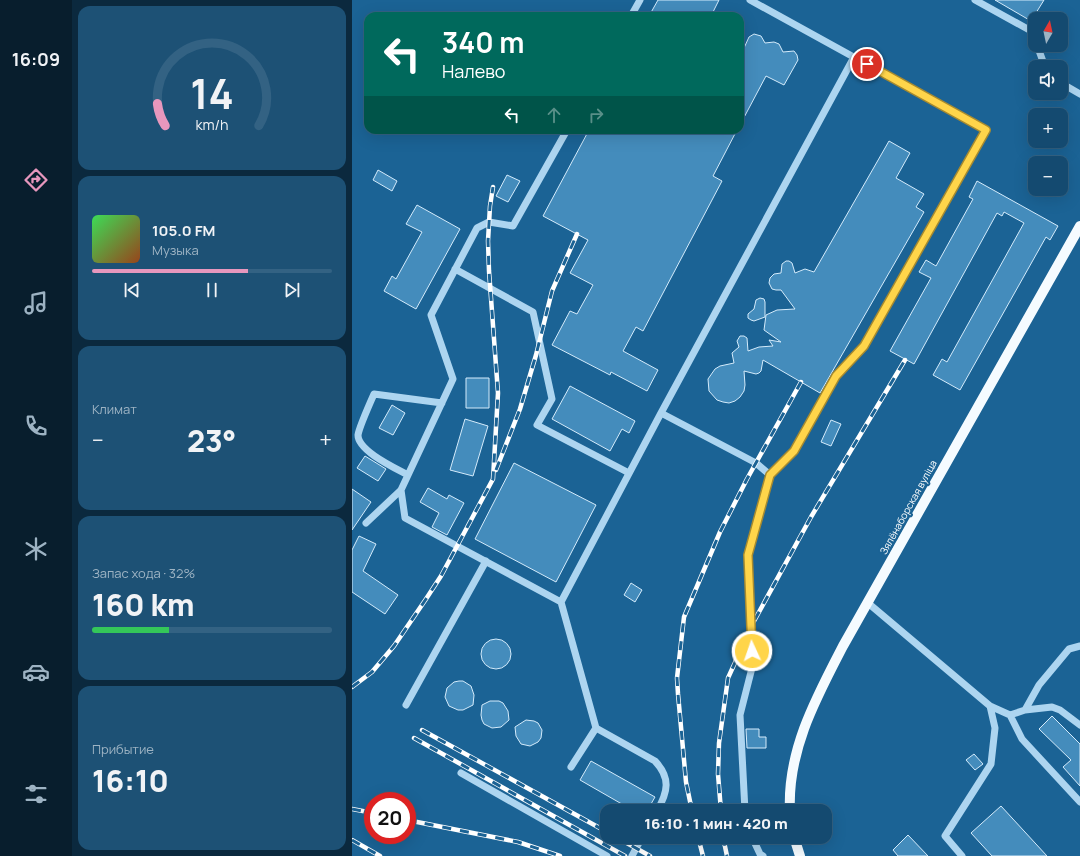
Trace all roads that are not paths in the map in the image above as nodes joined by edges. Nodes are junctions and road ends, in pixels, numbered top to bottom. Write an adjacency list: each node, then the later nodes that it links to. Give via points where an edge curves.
1 (640, 0): 4 (lane)
2 (750, 0): 6 (lane)
3 (975, 0): 5 (lane)
4 (633, 12)
5 (1028, 29)
6 (854, 57): 13 (lane); 16 (lane, via 986,130 864,346 836,376 794,451)
7 (1068, 87): 8 (lane)
8 (1080, 94)
9 (565, 134): 11 (lane, via 513,226 489,222 477,228)
10 (1080, 226): 21 (main road, Зялёнаборская вуліца)
11 (455, 269): 12 (lane, via 431,315 453,380); 14 (lane, via 533,312 552,399 537,425)
12 (442, 403): 15 (lane); 15 (lane, via 374,394 358,435 359,442 368,451)
13 (661, 413): 14 (lane); 16 (lane, via 756,463)
14 (629, 473): 20 (lane)
15 (408, 475): 17 (lane)
16 (770, 475): 33 (lane, via 748,555 753,664 740,715)
17 (401, 490): 18 (lane); 19 (lane, via 405,518)
18 (366, 523)
19 (486, 561): 20 (lane); 23 (lane)
20 (561, 602): 28 (lane)
21 (868, 603): 24 (lane); 34 (main road, Зялёнаборская вуліца, via 843,646 802,732 791,778)
22 (1080, 646): 25 (lane, via 1069,649 1039,685)
23 (406, 705)
24 (990, 706): 26 (lane); 42 (lane, via 995,728 991,764 945,836)
25 (1025, 710): 26 (lane); 27 (lane, via 1052,707)
26 (1010, 715): 31 (lane, via 1022,739)
27 (1080, 725)
28 (596, 728): 29 (lane); 32 (lane, via 655,761 661,768 666,779 666,790)
29 (571, 767)
30 (461, 774): 38 (lane)
31 (1080, 802)
32 (660, 804)
33 (745, 804)
34 (790, 804)
35 (638, 844): 39 (lane)
36 (755, 844): 40 (lane)
37 (796, 844): 41 (main road)
38 (607, 856)
39 (632, 856)
40 (763, 856)
41 (800, 856)
42 (962, 856)

